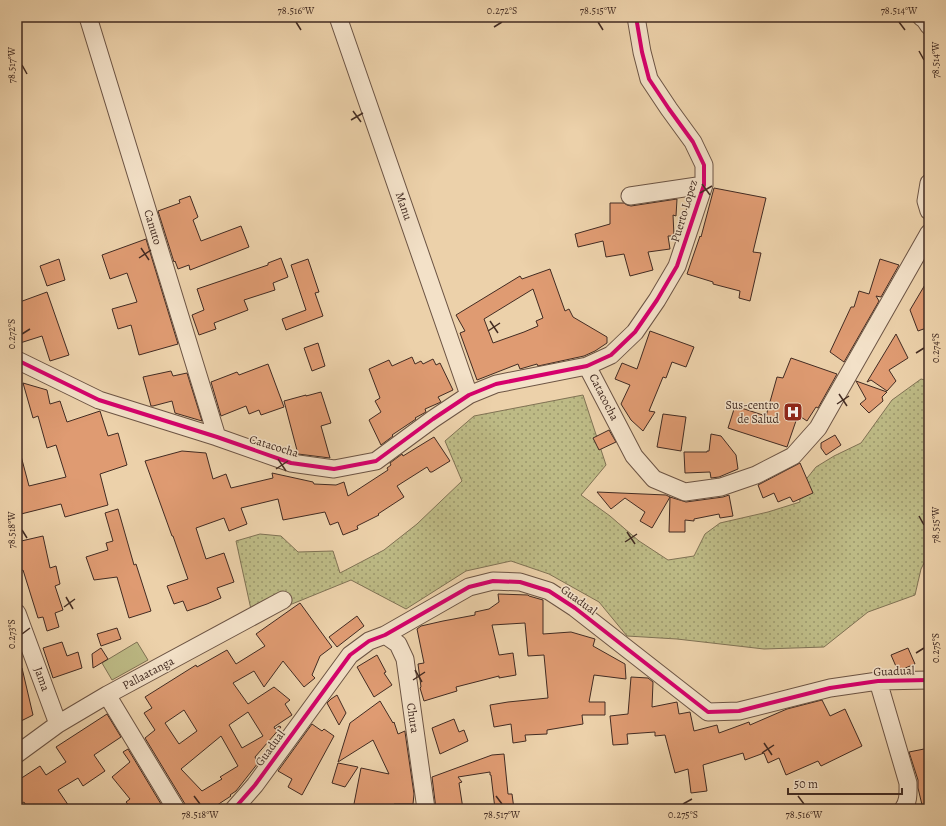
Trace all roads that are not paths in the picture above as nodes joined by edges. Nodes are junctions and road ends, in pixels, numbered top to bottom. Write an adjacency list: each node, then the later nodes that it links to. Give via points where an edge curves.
1 (88, 17): 14 (street, Canuto)
2 (338, 17): 13 (street, Manu)
3 (636, 17): 7 (street, Puerto Lopez, via 650,79 693,142 704,165)
4 (921, 17): 5 (street)
5 (929, 26)
6 (929, 183): 9 (street, via 926,201)
7 (704, 184): 8 (street); 12 (street, Puerto Lopez, via 677,266 657,300 635,332 611,355)
8 (630, 196)
9 (929, 211)
10 (929, 233): 12 (street, Catacocha, via 818,428 793,456 756,475 721,487 685,492 654,479 634,456)
11 (17, 360): 14 (street, Catacocha, via 99,400)
12 (587, 366): 13 (street, Catacocha, via 496,384)
13 (469, 395): 14 (street, Catacocha, via 376,461 334,469 291,463)
14 (216, 437)
15 (283, 600): 20 (street, Pallaatanga)
16 (17, 613): 21 (street, Jama)
17 (385, 635): 19 (street, Guadual, via 469,587 493,580 520,582 549,591 575,608 708,712 739,711 830,688); 24 (street, Guadual, via 369,641 350,655 255,785); 25 (street, Chura, via 398,644 405,659)
18 (929, 680): 19 (street, Guadual)
19 (878, 681): 26 (street, via 908,783 908,796)
20 (106, 695): 21 (street, Pallaatanga); 23 (street)
21 (58, 724): 22 (street, Pallaatanga)
22 (17, 754)
23 (176, 809)
24 (234, 809)
25 (426, 809)
26 (903, 809)

